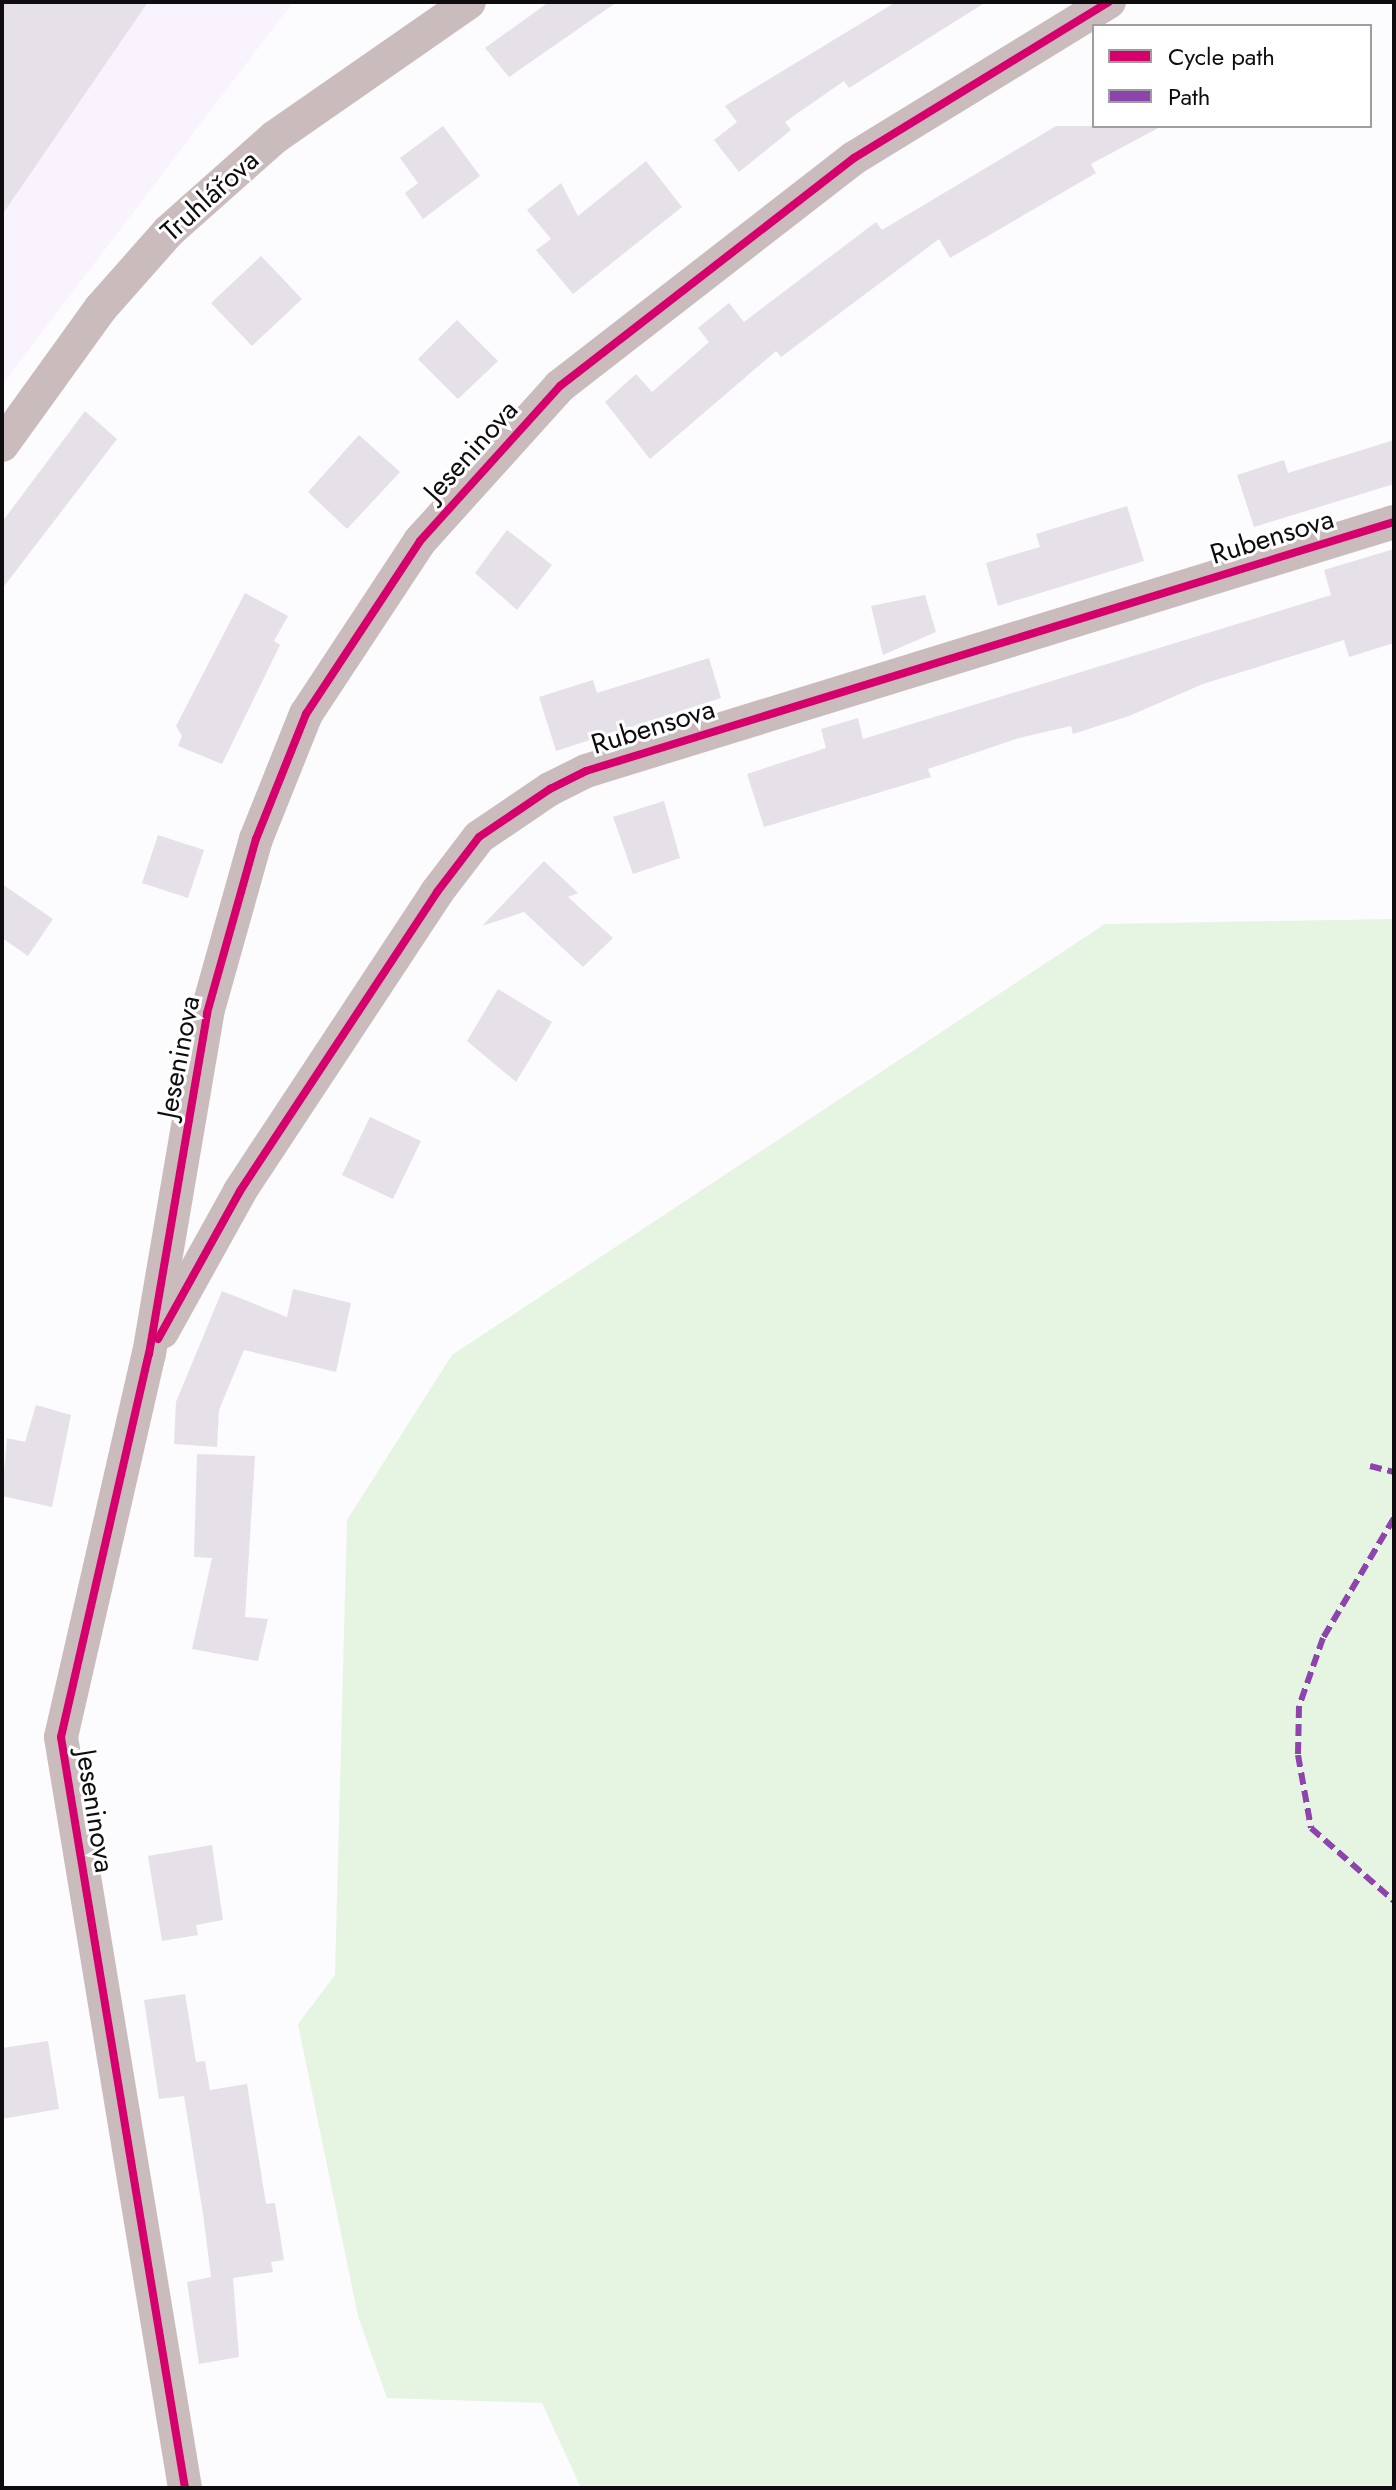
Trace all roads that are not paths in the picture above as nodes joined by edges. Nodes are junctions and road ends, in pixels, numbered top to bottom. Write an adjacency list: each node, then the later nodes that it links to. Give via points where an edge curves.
1 (469, 2): 3 (street, Truhlářova, via 275,137 169,231 100,309)
2 (1109, 2): 5 (street, Jeseninova, via 854,158 560,386 420,541 306,714 256,839 207,1013)
3 (2, 445)
4 (1394, 522): 5 (street, Rubensova, via 586,771 550,789 479,837 437,892 240,1191)
5 (149, 1354): 6 (street, Jeseninova, via 61,1737)
6 (185, 2488)

